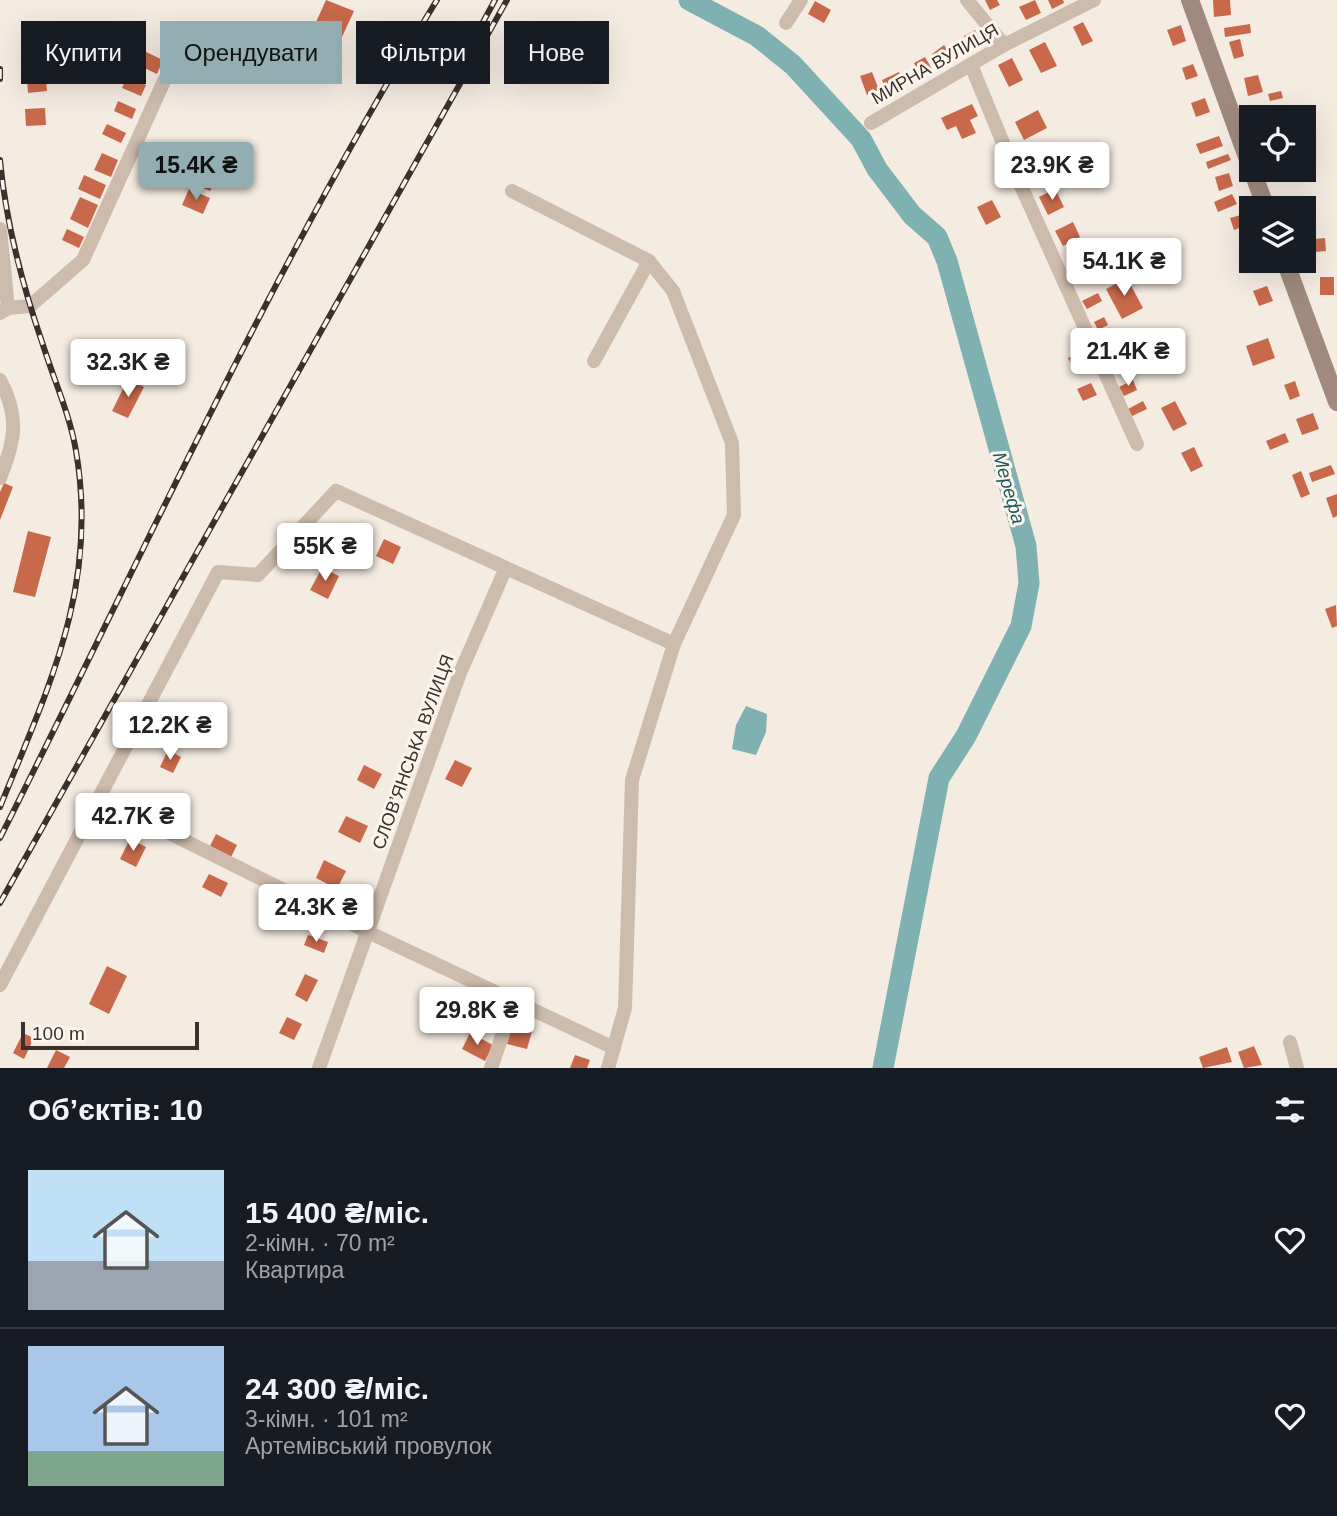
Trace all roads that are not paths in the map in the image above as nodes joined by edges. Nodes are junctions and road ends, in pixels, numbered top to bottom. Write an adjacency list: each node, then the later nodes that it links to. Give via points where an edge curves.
1 (801, 0): 5 (street)
2 (967, 0): 6 (street)
3 (1094, 0): 6 (street, МИРНА ВУЛИЦЯ)
4 (1190, 0): 10 (street)
5 (786, 23)
6 (1004, 45): 7 (street, МИРНА ВУЛИЦЯ)
7 (971, 65): 9 (street, МИРНА ВУЛИЦЯ); 19 (street)
8 (163, 84): 15 (street, via 83,260 30,306)
9 (871, 123)
10 (1239, 134)
11 (512, 191): 13 (street)
12 (0, 229): 15 (street)
13 (649, 261): 16 (street); 22 (street, via 673,290 732,443 734,515)
14 (1289, 273): 18 (street)
15 (4, 311)
16 (594, 361)
17 (0, 380): 20 (street, via 13,404 13,447)
18 (1337, 402)
19 (1137, 444)
20 (0, 478)
21 (505, 570): 22 (street); 23 (street, via 336,491 258,575 218,572); 24 (street, СЛОВ’ЯНСЬКА ВУЛИЦЯ, via 460,673)
22 (674, 644): 28 (street, via 632,780 625,1008)
23 (99, 798): 24 (street); 25 (street)
24 (370, 933): 26 (street); 29 (street, СЛОВ’ЯНСЬКА ВУЛИЦЯ)
25 (0, 985)
26 (514, 1001): 28 (street); 30 (street)
27 (1290, 1042): 32 (street)
28 (614, 1048): 31 (street)
29 (319, 1068)
30 (491, 1068)
31 (608, 1068)
32 (1297, 1068)

